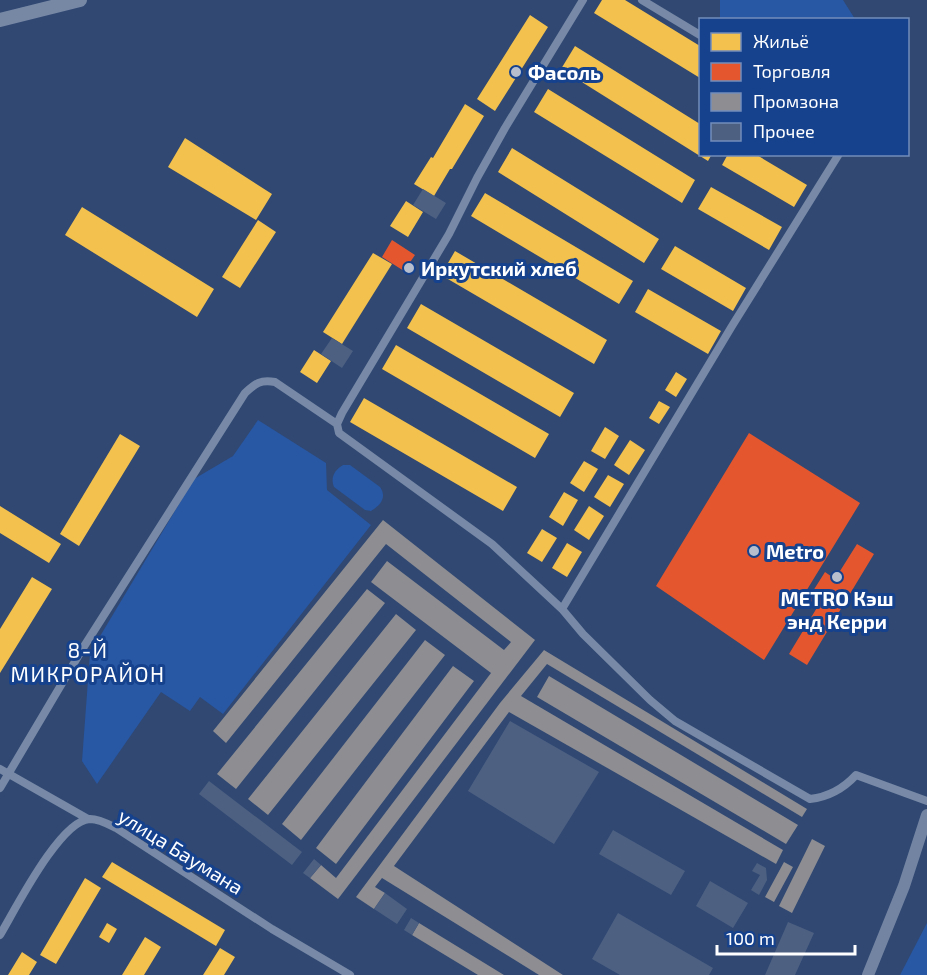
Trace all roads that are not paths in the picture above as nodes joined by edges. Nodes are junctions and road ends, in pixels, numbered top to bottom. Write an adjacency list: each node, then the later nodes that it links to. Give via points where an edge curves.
1 (80, 0): 4 (main road)
2 (583, 0): 7 (street, via 505,128)
3 (642, 0): 5 (street)
4 (0, 20)
5 (699, 34)
6 (838, 156): 8 (street)
7 (337, 424): 8 (street, via 339,432 363,451 492,544); 9 (street, via 275,382 255,383 245,393)
8 (562, 609): 11 (street, via 675,721 810,799 832,792 856,775)
9 (4, 772): 10 (street); 13 (street)
10 (0, 788)
11 (927, 801)
12 (927, 815): 16 (main road)
13 (88, 819): 14 (street, улица Баумана, via 60,837); 15 (street, улица Баумана, via 116,828)
14 (0, 935)
15 (350, 975)
16 (868, 975)

